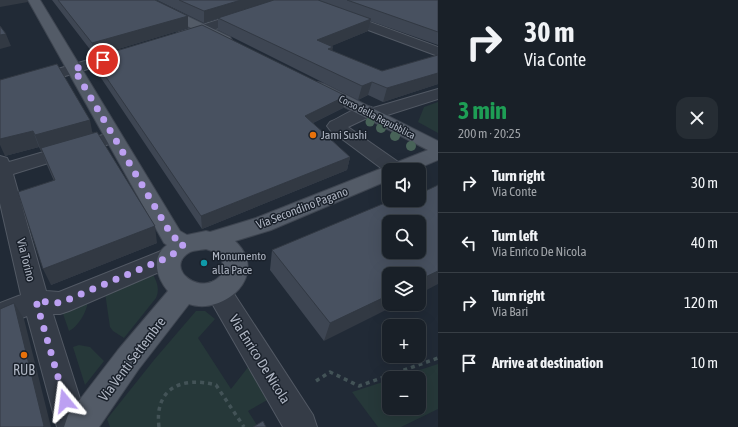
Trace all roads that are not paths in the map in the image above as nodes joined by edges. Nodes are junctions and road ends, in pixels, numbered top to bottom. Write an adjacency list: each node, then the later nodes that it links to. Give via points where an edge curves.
1 (34, 0): 10 (main road)
2 (145, 0): 5 (main road)
3 (291, 0): 5 (street)
4 (329, 11): 9 (street)
5 (204, 29): 6 (street); 7 (main road)
6 (170, 40)
7 (235, 45)
8 (133, 51): 10 (street)
9 (438, 52)
10 (74, 69): 12 (street); 15 (main road)
11 (304, 80): 14 (main road, Corso della Repubblica)
12 (0, 91)
13 (438, 94): 14 (street)
14 (369, 113): 16 (main road, Corso della Repubblica); 18 (street, via 336,126)
15 (113, 137): 20 (street); 26 (main road, via 172,236)
16 (438, 148)
17 (438, 153): 19 (main road)
18 (387, 163)
19 (414, 163)
20 (2, 166): 29 (street, Via Torino)
21 (438, 169): 22 (main road)
22 (426, 173)
23 (382, 176): 25 (main road, Via Secondino Pagano, via 263,224 219,237)
24 (382, 191): 25 (main road, Via Secondino Pagano, via 252,242)
25 (225, 248): 26 (main road, via 206,240 194,241); 28 (main road, via 236,262 236,271 227,286)
26 (177, 250): 27 (main road, via 168,271 171,279); 29 (street, via 60,303)
27 (184, 291): 28 (main road, via 200,295); 31 (main road, Via Venti Settembre, via 128,360)
28 (218, 291): 32 (street, Via Enrico De Nicola)
29 (36, 301): 30 (street); 31 (street, Via Torino)
30 (0, 315)
31 (86, 423)
32 (301, 427)

